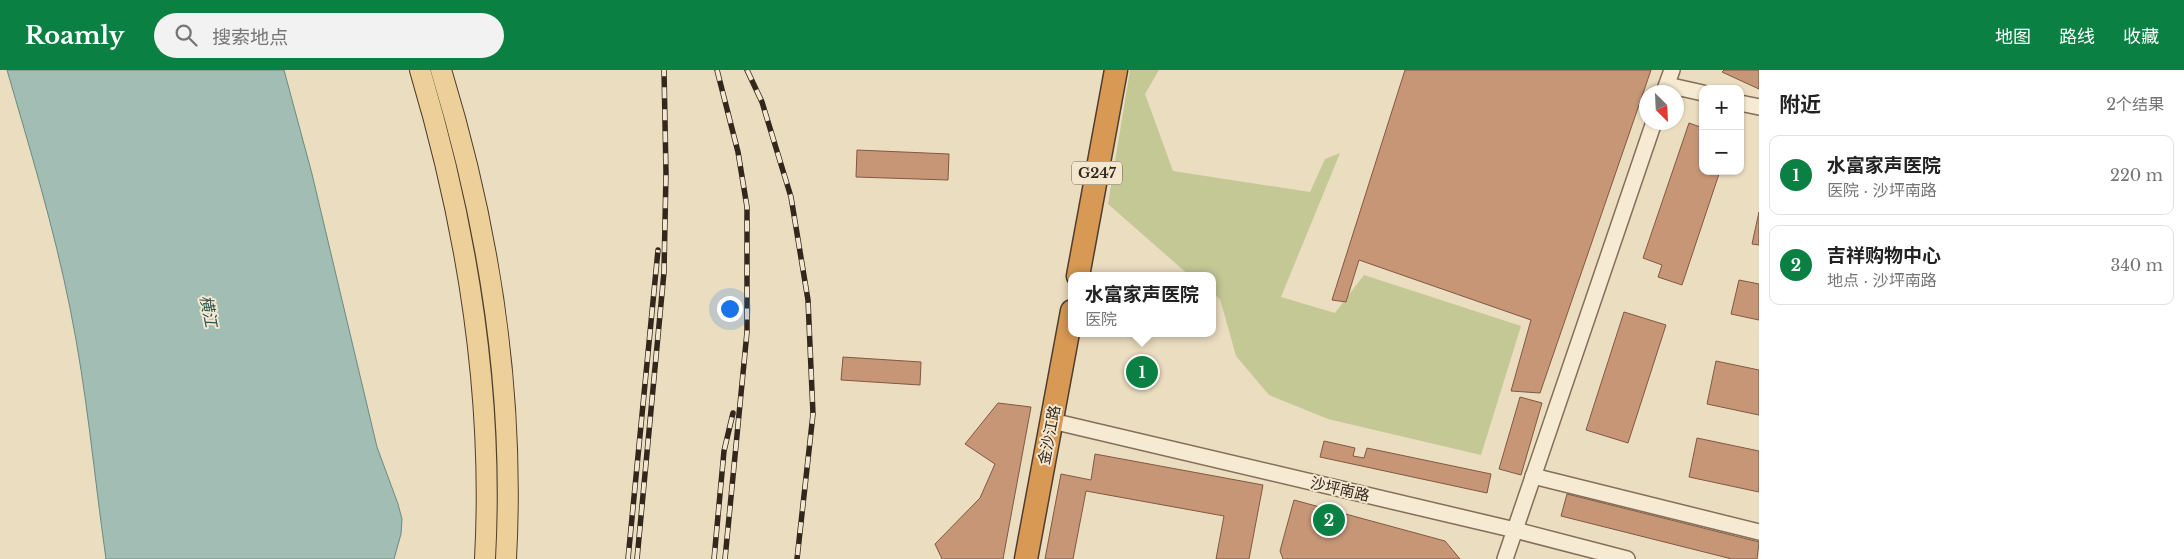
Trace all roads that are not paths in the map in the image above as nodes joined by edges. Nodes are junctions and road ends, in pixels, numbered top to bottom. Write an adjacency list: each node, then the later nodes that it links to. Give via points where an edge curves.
1 (420, 70): 17 (main road, via 452,190 476,331 485,436)
2 (441, 70): 18 (main road, via 474,194 497,329 506,435)
3 (1116, 70): 11 (highway, G247)
4 (1672, 70): 5 (street)
5 (1666, 85)
6 (1684, 92): 7 (street)
7 (1699, 93)
8 (1744, 103): 9 (street)
9 (1759, 107)
10 (1651, 130): 14 (street)
11 (1079, 272)
12 (1068, 333): 13 (highway, 金沙江路)
13 (1052, 421): 15 (street, 沙坪南路); 19 (highway, 金沙江路)
14 (1533, 476): 15 (street); 16 (street)
15 (1514, 530): 20 (street); 21 (street, 沙坪南路)
16 (1759, 532)
17 (486, 559)
18 (506, 559)
19 (1026, 559)
20 (1505, 559)
21 (1627, 559)

